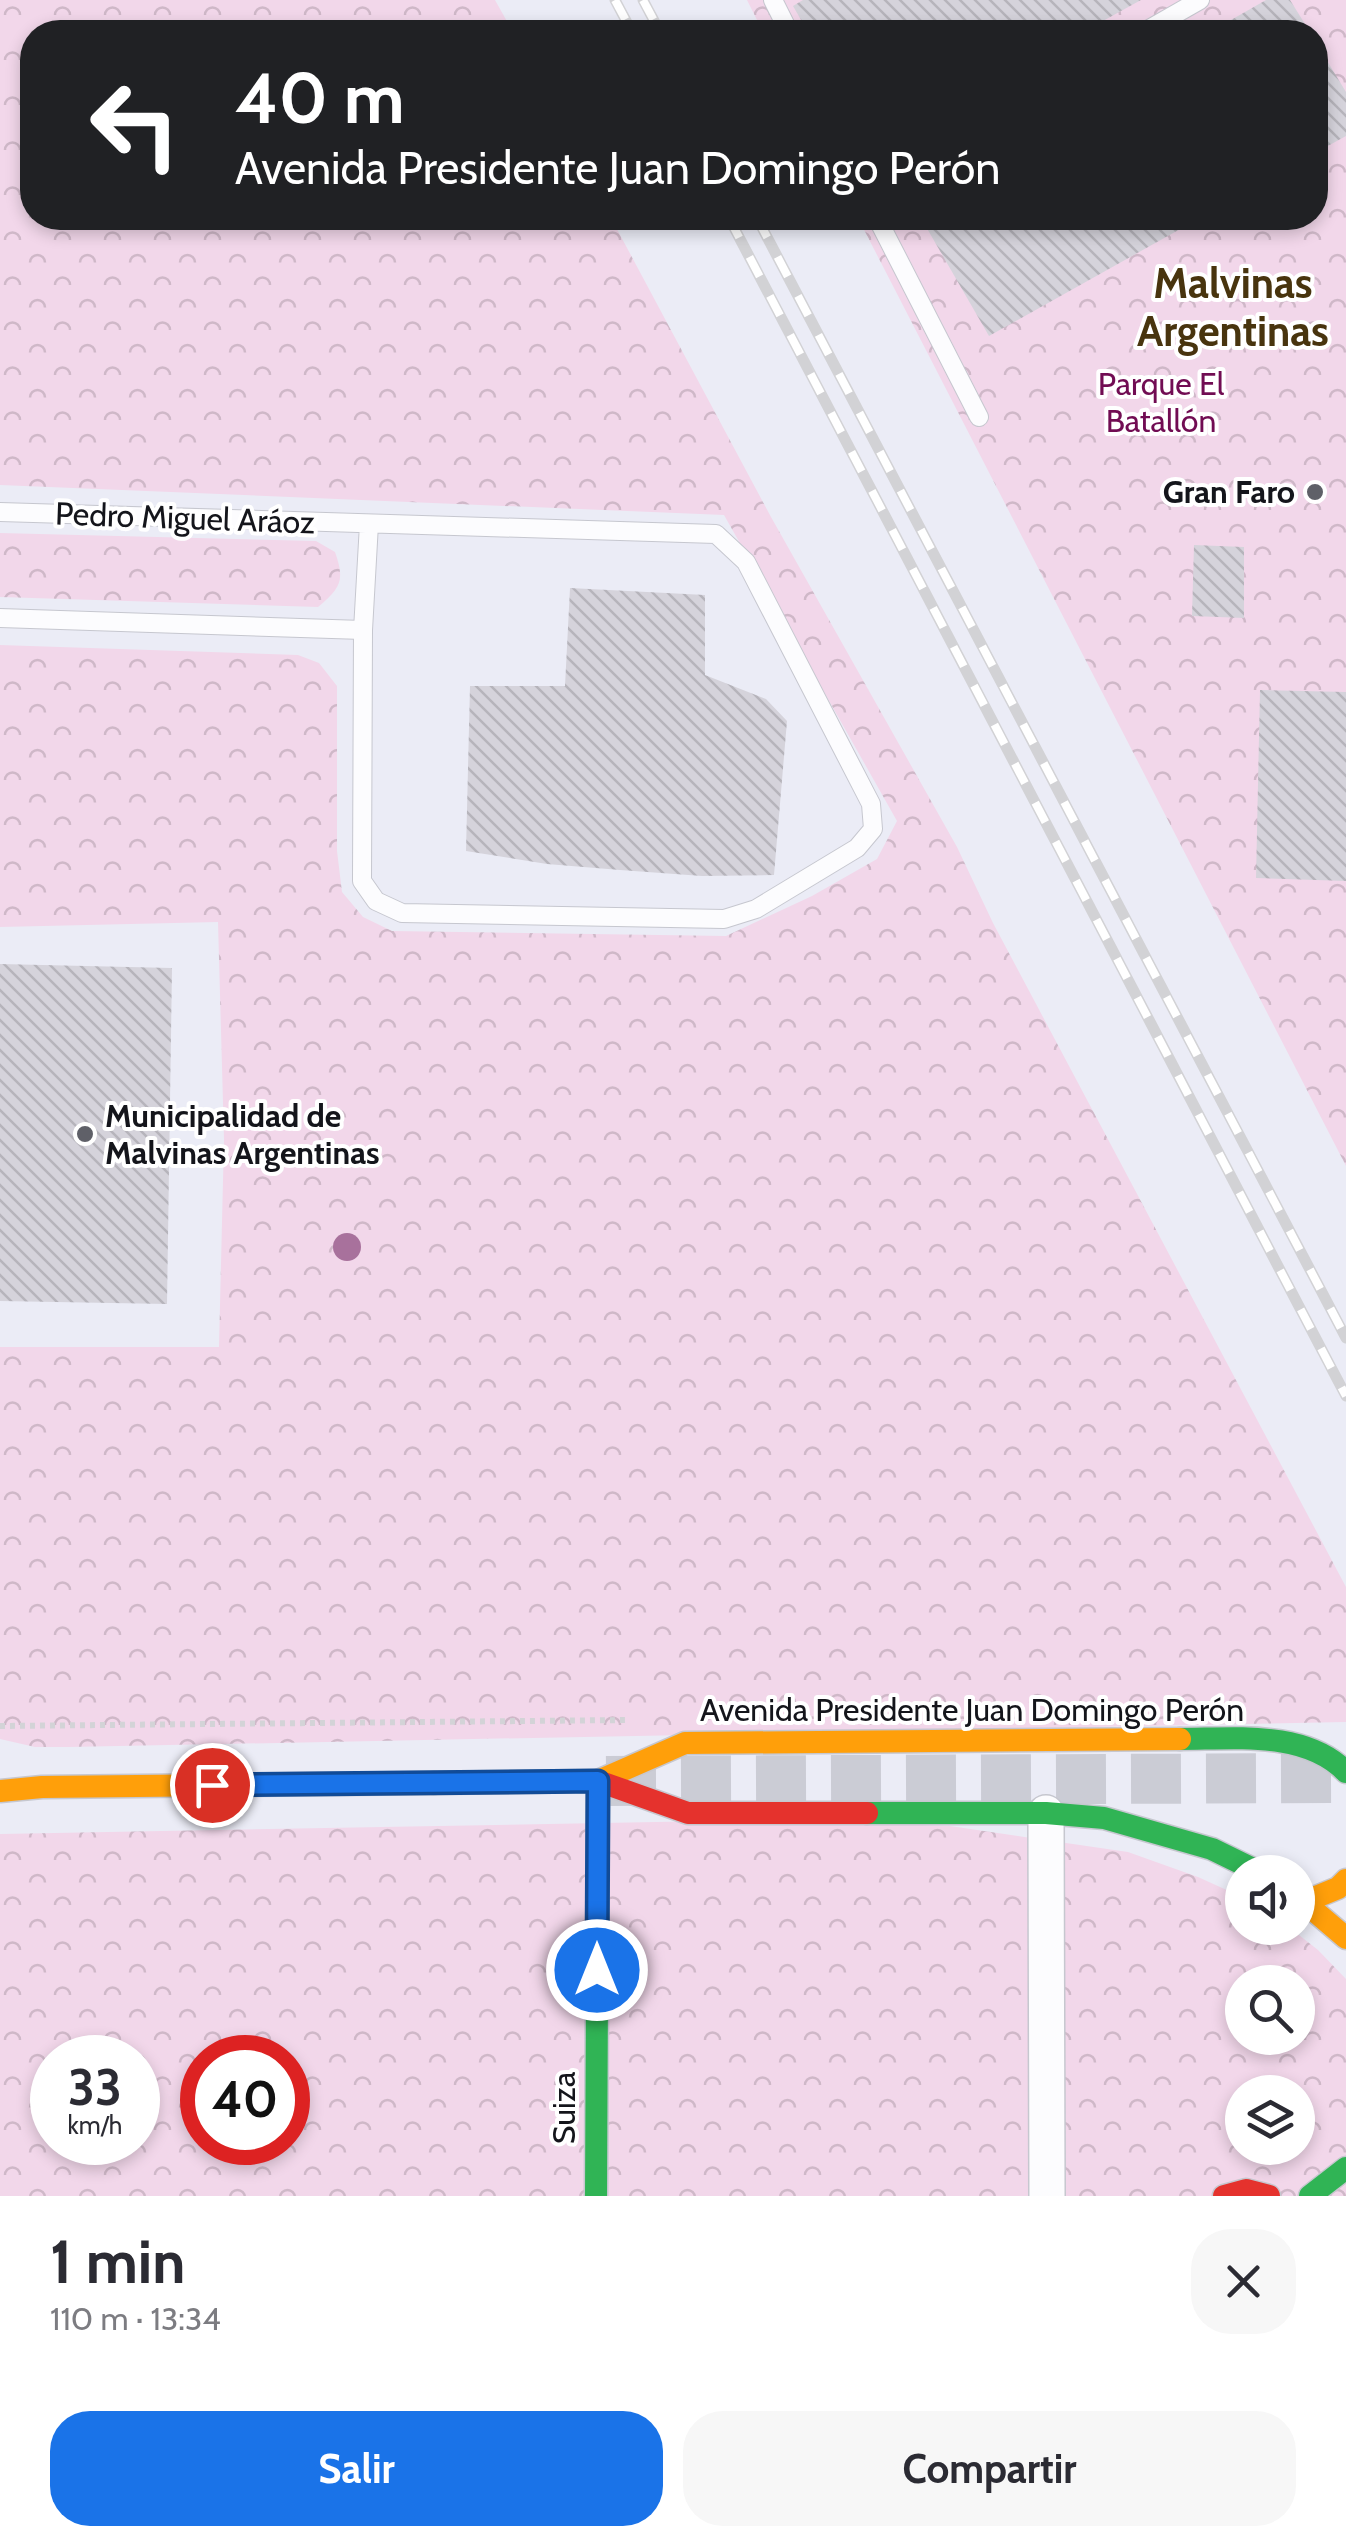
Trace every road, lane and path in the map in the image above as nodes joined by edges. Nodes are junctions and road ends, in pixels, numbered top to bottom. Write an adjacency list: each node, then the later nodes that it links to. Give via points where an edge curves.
1 (1200, 0): 2 (lane)
2 (1165, 20)
3 (883, 230): 4 (lane)
4 (979, 417)
5 (0, 512): 6 (lane, Pedro Miguel Aráoz)
6 (369, 524): 8 (lane); 8 (lane, Pedro Miguel Aráoz, via 716,534 746,562 870,804 873,829 857,848 756,909 724,919 402,913 376,901 362,882)
7 (0, 618): 8 (lane)
8 (363, 630)
9 (1346, 1772): 11 (main road, Avenida Presidente Juan Domingo Perón, via 1298,1745 1230,1739 685,1743)
10 (0, 1778): 12 (main road, Avenida Presidente Juan Domingo Perón)
11 (598, 1781): 12 (main road, Avenida Presidente Juan Domingo Perón); 14 (main road, Avenida Presidente Juan Domingo Perón, via 688,1813); 21 (main road, Suiza)
12 (42, 1787): 13 (main road, Avenida Presidente Juan Domingo Perón)
13 (0, 1791)
14 (1046, 1812): 15 (main road, Avenida Presidente Juan Domingo Perón, via 1104,1818); 22 (street)
15 (1225, 1855)
16 (1346, 1880): 17 (main road)
17 (1315, 1895)
18 (1315, 1912): 19 (main road)
19 (1346, 1938)
20 (1346, 2168): 25 (main road)
21 (596, 2196)
22 (1047, 2196)
23 (1224, 2196): 24 (main road, via 1255,2190)
24 (1270, 2196)
25 (1310, 2196)

